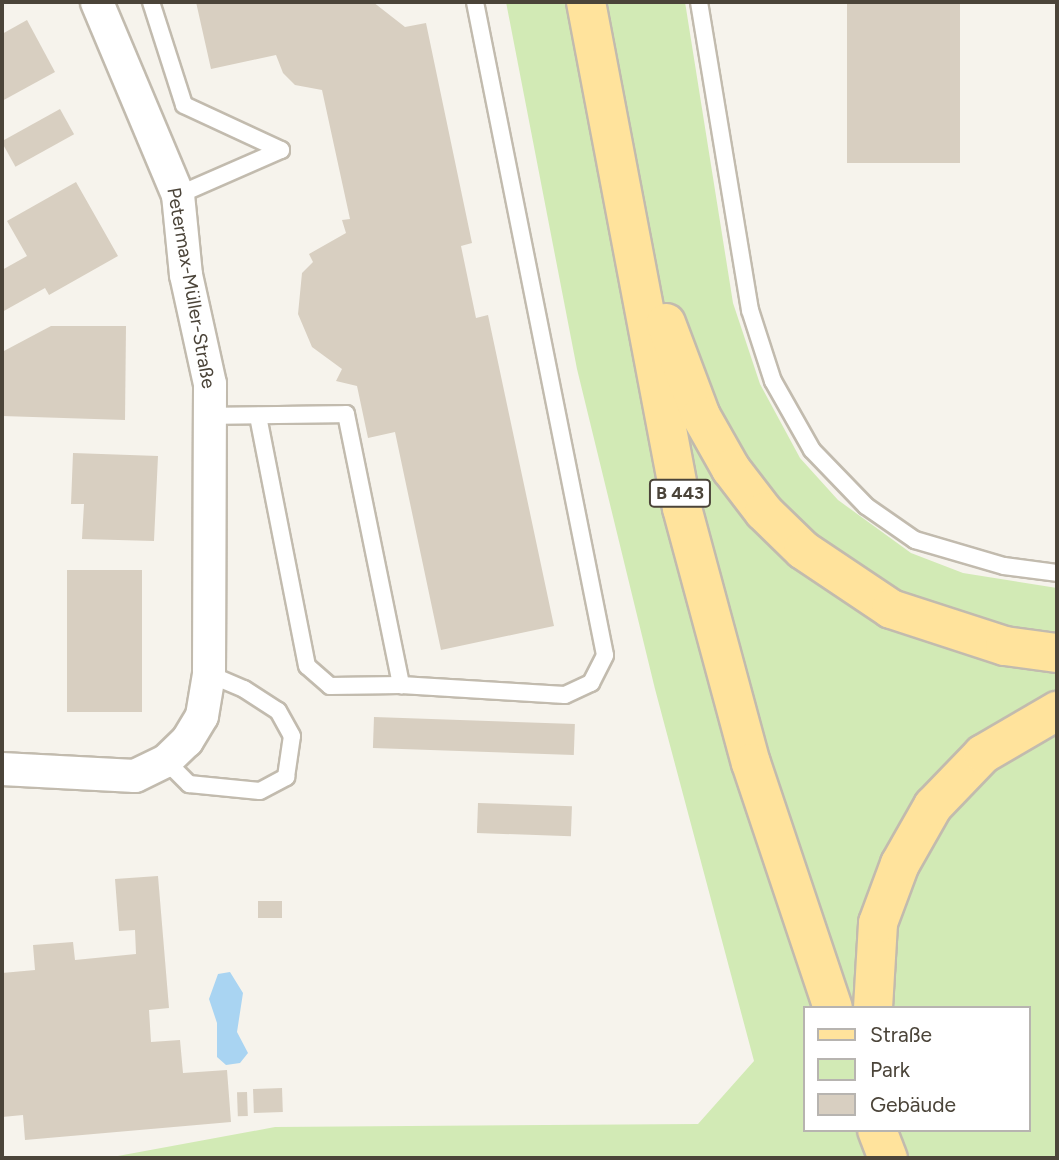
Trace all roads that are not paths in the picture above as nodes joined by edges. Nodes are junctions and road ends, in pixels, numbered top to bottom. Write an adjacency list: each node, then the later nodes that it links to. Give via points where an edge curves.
1 (97, 2): 6 (street, Petermax-Müller-Straße)
2 (151, 2): 6 (lane, via 184,105 281,150)
3 (475, 2): 13 (lane, via 605,655 591,683 565,695)
4 (586, 2): 7 (main road, B 443)
5 (699, 2): 10 (lane, via 750,310 772,381 812,450 866,506 915,540 1004,566)
6 (178, 195): 8 (street, Petermax-Müller-Straße, via 186,275 210,384)
7 (627, 219): 11 (main road, via 701,416 731,469 764,512 814,558 891,609 1005,646); 17 (main road, B 443, via 682,508 751,764)
8 (210, 416): 9 (lane); 12 (street, Petermax-Müller-Straße)
9 (258, 416): 13 (lane, via 307,666 330,686); 13 (lane, via 346,414)
10 (1057, 573)
11 (1057, 653)
12 (209, 674): 15 (street, Petermax-Müller-Straße, via 202,716 187,741); 15 (lane, via 278,711 292,736 286,776 260,791 189,784)
13 (401, 685)
14 (1057, 711): 18 (main road, via 984,754 933,806 900,864 878,923)
15 (166, 761): 16 (street, via 135,776)
16 (2, 769)
17 (831, 1006)
18 (873, 1006)
19 (878, 1132): 21 (main road)
20 (892, 1132): 22 (main road)
21 (888, 1158)
22 (897, 1158)

